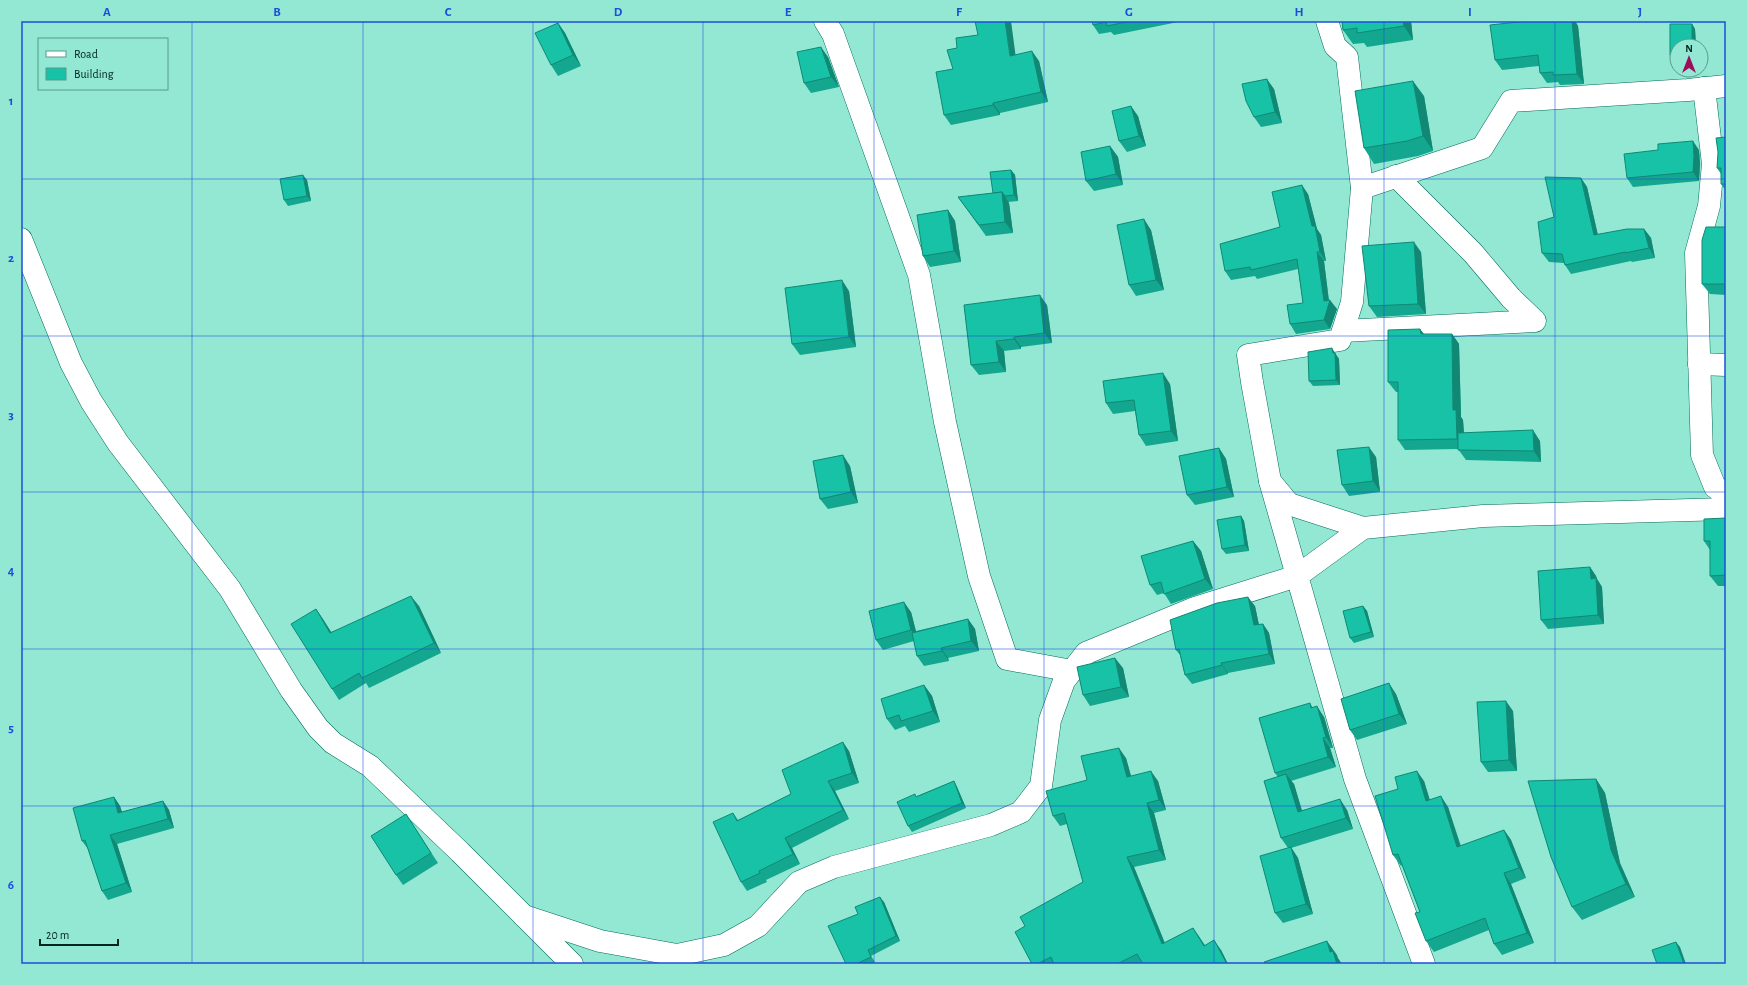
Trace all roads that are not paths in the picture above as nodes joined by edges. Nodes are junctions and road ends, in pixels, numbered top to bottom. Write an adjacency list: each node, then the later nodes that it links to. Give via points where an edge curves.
1 (825, 21): 17 (street, via 833,34 919,275 945,422 979,576 1007,659)
2 (1327, 21): 6 (street, via 1335,46 1347,57)
3 (1726, 86): 4 (street)
4 (1704, 88): 5 (street, via 1512,100 1482,148); 7 (street)
5 (1396, 176): 6 (street); 9 (street, via 1473,253 1511,298 1535,321)
6 (1362, 188): 9 (street, via 1352,302)
7 (1718, 206): 10 (street, via 1696,253)
8 (21, 240): 18 (street, via 71,363 91,401 118,443 230,589 291,690 318,728 333,743 370,766)
9 (1342, 330): 12 (street, via 1340,340 1248,355)
10 (1699, 364): 11 (street); 13 (street, via 1702,455 1715,487)
11 (1726, 365)
12 (1270, 481): 15 (street, via 1290,504); 16 (street)
13 (1726, 495)
14 (1726, 509): 15 (street, via 1484,516)
15 (1363, 528): 16 (street)
16 (1297, 576): 17 (street, via 1195,608 1086,653); 20 (street, via 1355,779)
17 (1072, 671): 18 (street, via 1064,681 1050,720 1041,786 1021,812 991,825 834,867 799,882 758,926 724,945 677,955 600,941)
18 (524, 916): 19 (street)
19 (572, 964)
20 (1424, 964)

